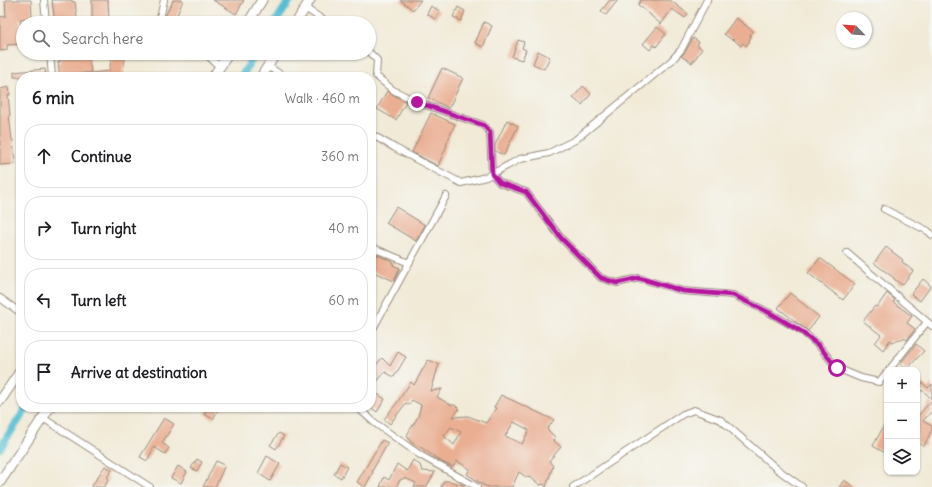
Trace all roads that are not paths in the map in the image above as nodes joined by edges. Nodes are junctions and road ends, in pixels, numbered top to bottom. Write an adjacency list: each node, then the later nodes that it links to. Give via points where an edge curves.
1 (44, 0): 7 (street)
2 (164, 0): 8 (street)
3 (262, 0): 9 (street)
4 (310, 0): 6 (street)
5 (707, 0): 26 (street, via 681,50 612,111 575,140 549,153 520,159)
6 (305, 8): 10 (street); 11 (street)
7 (45, 16)
8 (161, 16)
9 (252, 16)
10 (300, 16)
11 (317, 16)
12 (376, 59): 23 (street)
13 (51, 60): 19 (street)
14 (212, 60): 18 (street)
15 (224, 60): 18 (street)
16 (272, 60): 17 (street)
17 (268, 66): 21 (street); 22 (street)
18 (220, 67): 20 (street)
19 (52, 72)
20 (216, 72)
21 (264, 72)
22 (277, 72)
23 (376, 76)
24 (376, 76): 26 (street, via 393,90 417,102 483,125 490,132)
25 (376, 137): 26 (street, via 461,183)
26 (492, 174): 38 (street, via 500,183 526,192 561,238 601,278 617,283 639,278 683,291 733,295 802,332 819,346 837,368 879,382)
27 (446, 196): 32 (street)
28 (884, 209): 29 (street)
29 (932, 235)
30 (376, 249): 32 (street)
31 (847, 253): 36 (street)
32 (409, 263): 35 (street)
33 (0, 298): 34 (street)
34 (16, 309)
35 (376, 323)
36 (930, 324): 37 (street)
37 (892, 367)
38 (884, 376)
39 (16, 377): 40 (street)
40 (0, 400)
41 (47, 412): 43 (street)
42 (363, 412): 46 (street, via 420,455)
43 (43, 418): 44 (street); 45 (street)
44 (0, 482)
45 (150, 487)
46 (477, 487)
47 (573, 487): 48 (street, via 683,414 694,410 721,420 777,469)
48 (802, 487)

